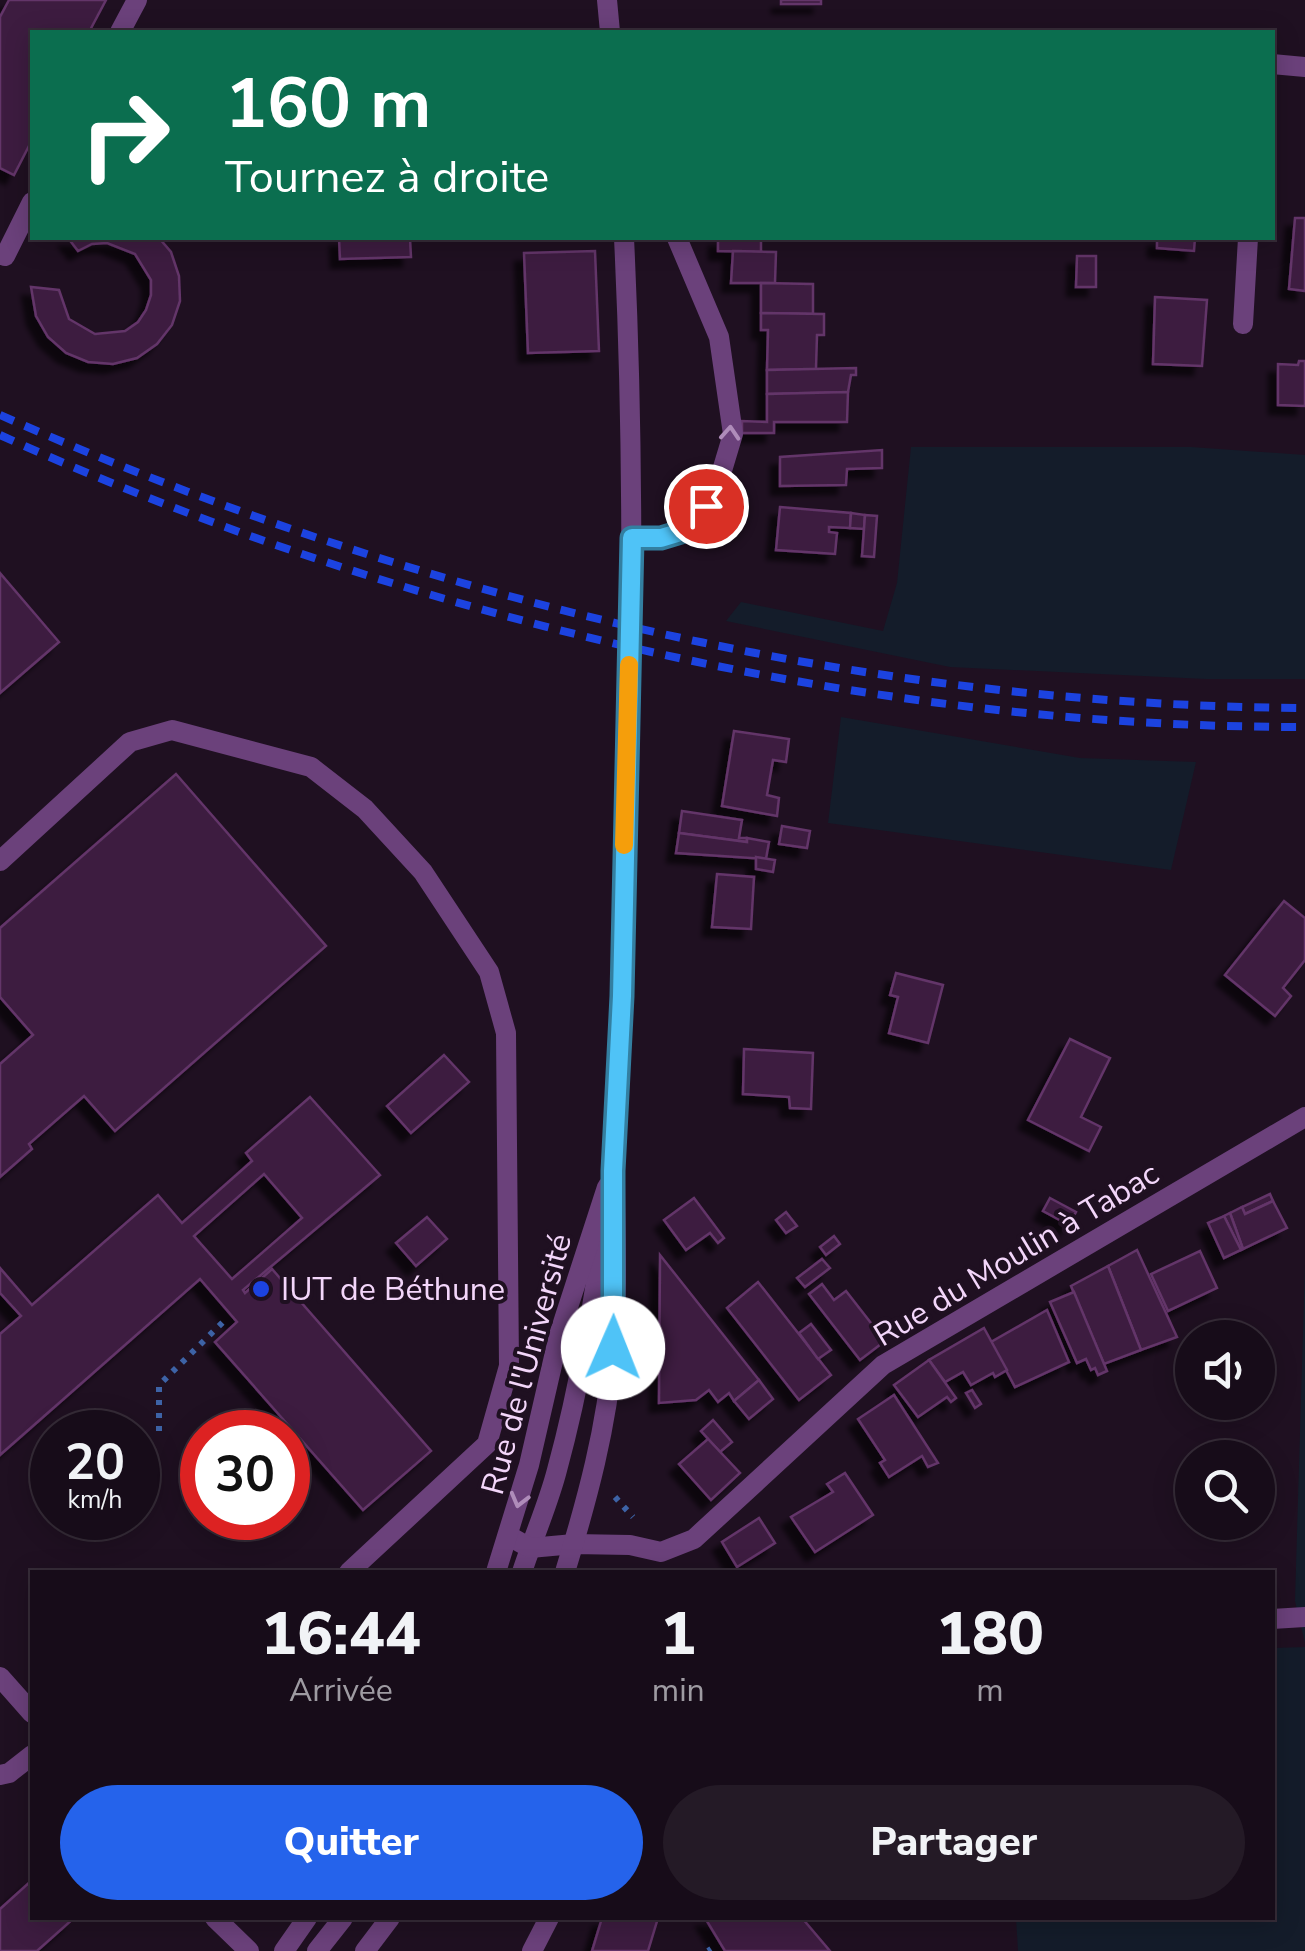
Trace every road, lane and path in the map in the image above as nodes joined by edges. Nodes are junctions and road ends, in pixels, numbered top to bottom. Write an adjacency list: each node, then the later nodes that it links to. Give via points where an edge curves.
1 (137, 0): 3 (street)
2 (607, 0): 4 (street)
3 (121, 30)
4 (610, 30)
5 (1275, 64): 6 (street)
6 (1305, 66)
7 (30, 206): 11 (street)
8 (624, 240): 13 (street, Rue de l'Université)
9 (678, 240): 13 (street, one-way to 9, via 694,528 718,484 733,434 720,337)
10 (1248, 240): 12 (street)
11 (5, 256)
12 (1242, 324)
13 (632, 538): 16 (street, Rue de l'Université)
14 (0, 861): 22 (street, via 130,742 172,730 311,767 365,809 424,872 489,972 506,1033 508,1366 487,1444)
15 (1305, 1117): 20 (street, Rue du Moulin à Tabac, via 884,1366 694,1539 660,1552)
16 (613, 1171): 19 (street, Rue de l'Université, one-way to 19, via 559,1335); 20 (street, Rue de l'Université, via 612,1365); 21 (street, via 588,1334 556,1472)
17 (226, 1319): 18 (path, via 158,1386)
18 (158, 1410)
19 (509, 1536): 21 (street); 23 (street, Rue de l'Université)
20 (574, 1544): 21 (street, Rue du Moulin à Tabac); 25 (street, Rue de l'Université)
21 (530, 1548): 24 (street)
22 (351, 1570)
23 (497, 1570)
24 (523, 1570)
25 (566, 1570)
26 (1305, 1617): 27 (street)
27 (1275, 1619)
28 (0, 1677): 29 (street)
29 (30, 1711)
30 (30, 1757): 31 (street)
31 (0, 1775)
32 (217, 1920): 37 (street)
33 (306, 1920): 38 (street)
34 (341, 1920): 39 (street)
35 (388, 1920): 40 (street)
36 (548, 1920): 41 (street)
37 (249, 1951)
38 (284, 1951)
39 (317, 1951)
40 (364, 1951)
41 (532, 1951)

